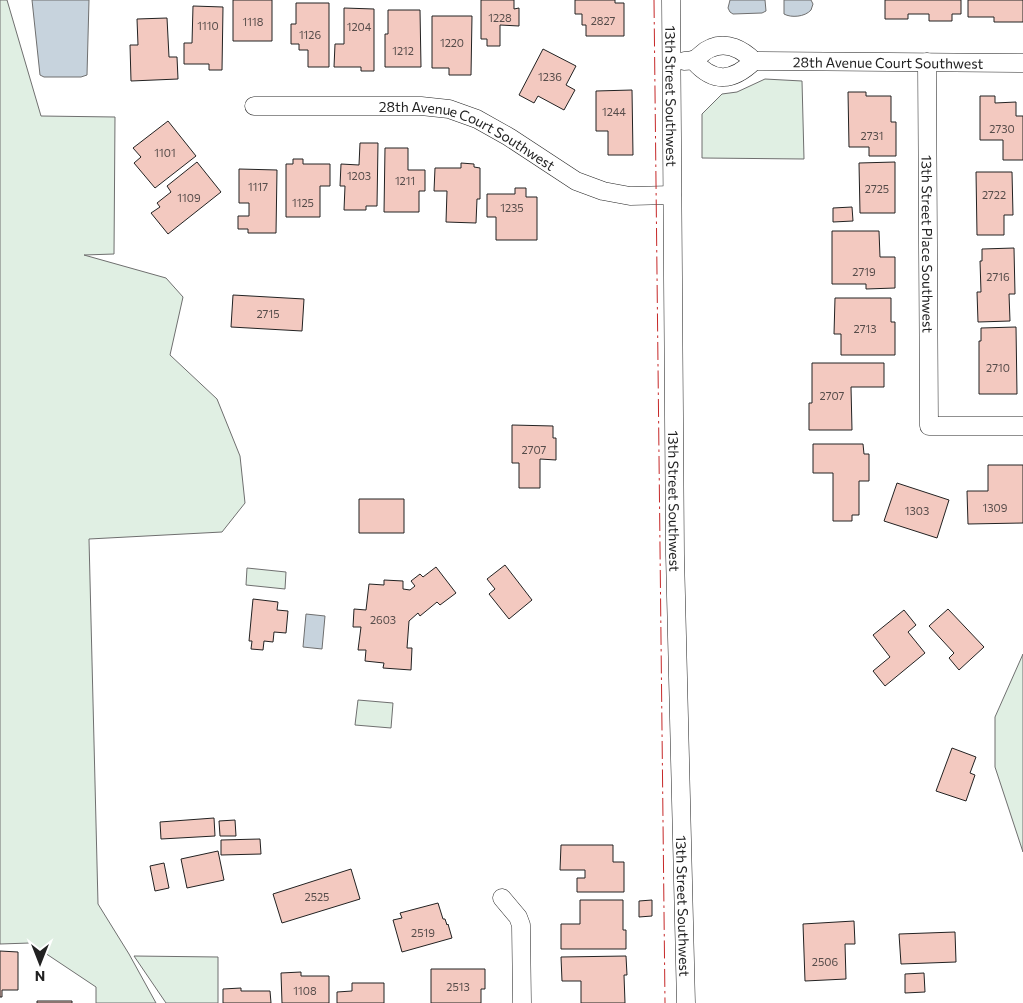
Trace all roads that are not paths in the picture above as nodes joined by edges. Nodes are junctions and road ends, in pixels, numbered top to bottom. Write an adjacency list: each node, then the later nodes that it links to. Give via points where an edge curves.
1 (671, 0): 2 (street, 13th Street Southwest)
2 (671, 61): 3 (street); 8 (street, 13th Street Southwest)
3 (694, 61): 4 (street, via 712,47 724,46 735,47); 4 (street, via 703,72 724,77 744,70)
4 (754, 61): 5 (street, 28th Avenue Court Southwest)
5 (927, 62): 6 (street, 28th Avenue Court Southwest); 9 (street, 13th Street Place Southwest, via 929,426)
6 (1023, 63)
7 (254, 106): 8 (street, 28th Avenue Court Southwest, via 421,106 449,109 477,119 509,137 576,181 630,196)
8 (672, 195): 12 (street, 13th Street Southwest, via 675,555)
9 (1023, 426)
10 (502, 898): 11 (street, via 521,925)
11 (522, 1003)
12 (686, 1003)

